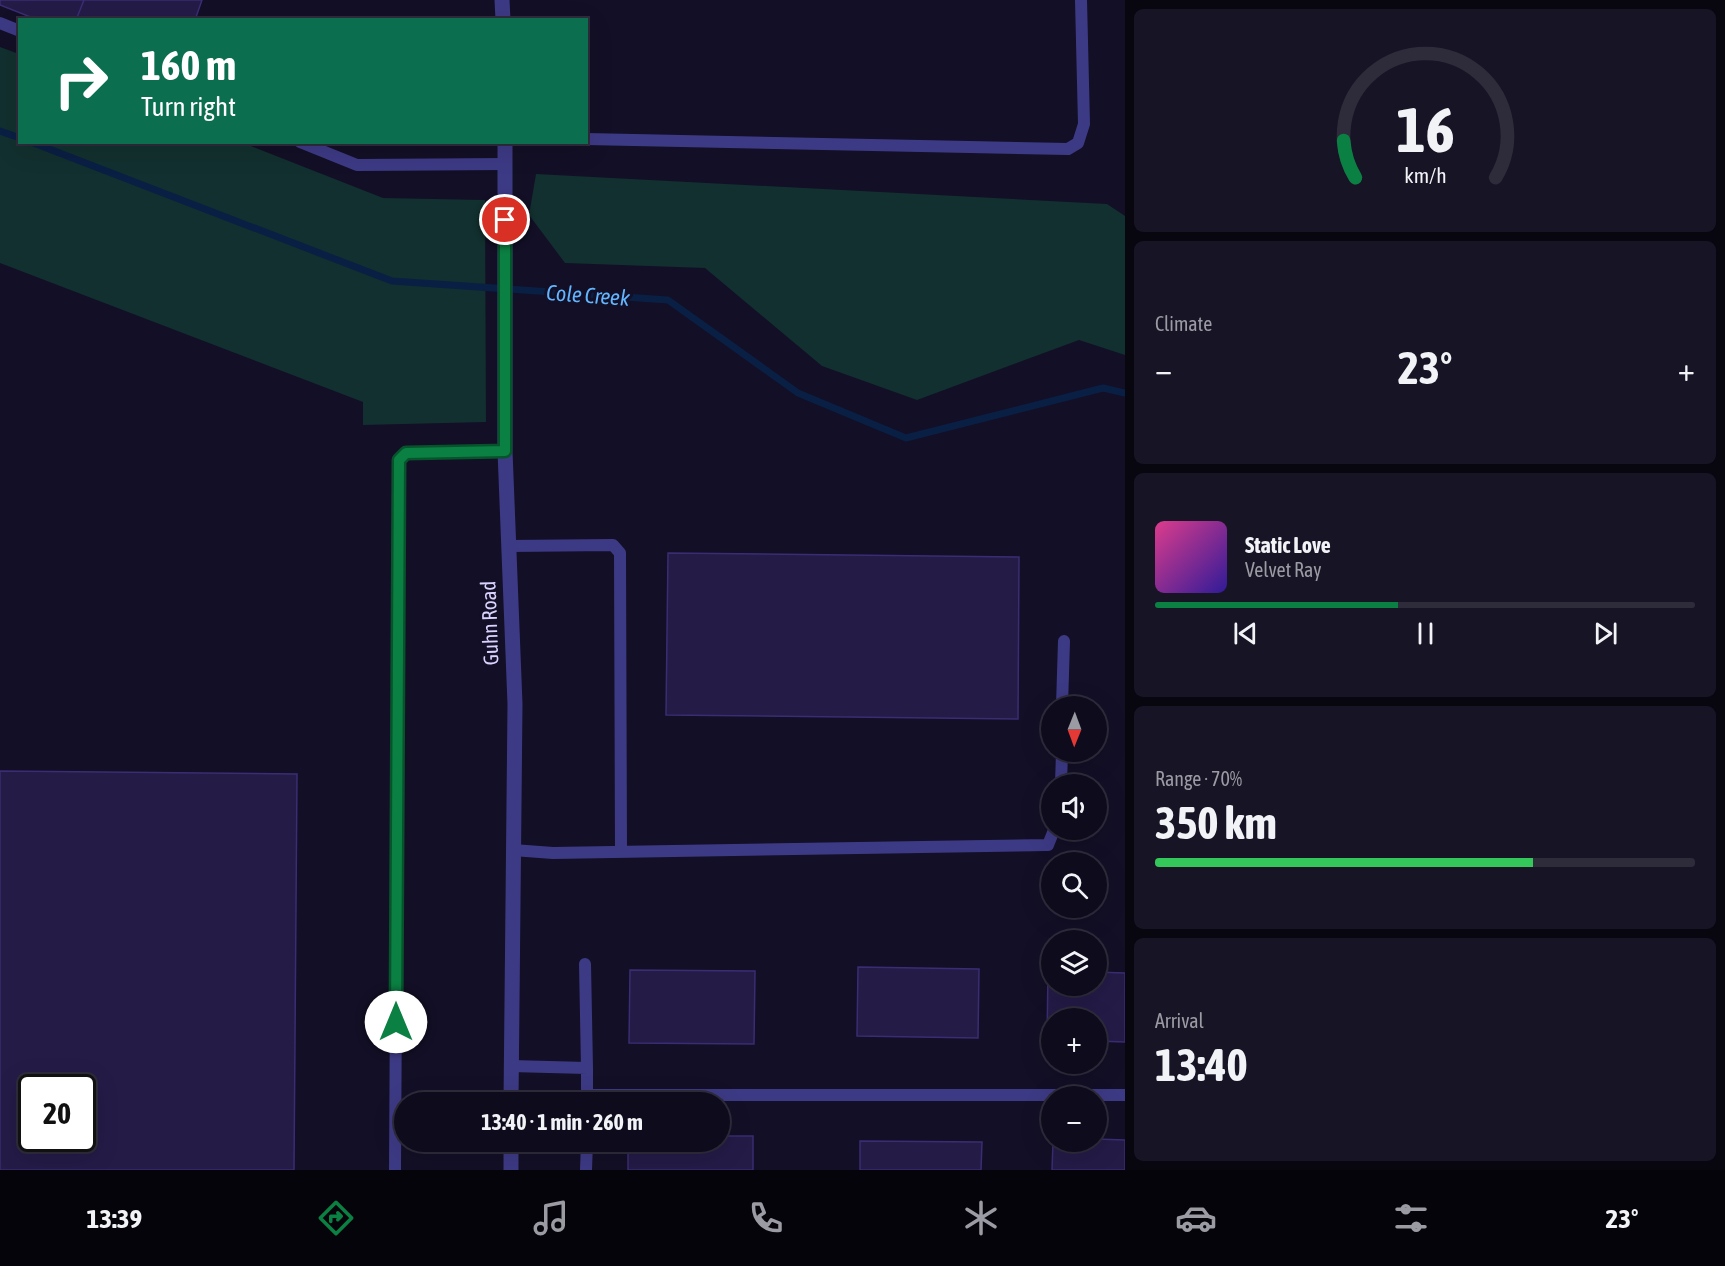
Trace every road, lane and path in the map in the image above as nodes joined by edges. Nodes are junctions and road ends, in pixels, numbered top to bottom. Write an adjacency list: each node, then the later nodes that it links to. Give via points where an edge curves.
1 (502, 0): 3 (street)
2 (1081, 0): 6 (lane, via 1084,124 1078,143 1068,149)
3 (503, 18)
4 (0, 23): 5 (lane)
5 (18, 30)
6 (588, 139)
7 (305, 144): 9 (lane, via 357,165)
8 (505, 144): 9 (street, Guhn Road)
9 (506, 164): 10 (street, Guhn Road)
10 (505, 451): 11 (street, Guhn Road); 26 (lane, via 406,453 399,460)
11 (508, 546): 15 (street, Guhn Road, via 515,704); 16 (lane, via 613,545 620,553)
12 (1064, 641): 13 (lane)
13 (1062, 696)
14 (1050, 840): 16 (lane, via 1048,845)
15 (513, 850): 16 (lane); 18 (street, Guhn Road)
16 (621, 852)
17 (585, 964): 19 (lane)
18 (512, 1066): 19 (lane); 20 (street, Guhn Road)
19 (587, 1068): 21 (lane)
20 (511, 1092)
21 (587, 1092)
22 (1125, 1095): 23 (lane)
23 (730, 1098)
24 (511, 1152): 27 (street)
25 (586, 1152): 28 (lane)
26 (395, 1170)
27 (511, 1170)
28 (586, 1170)

